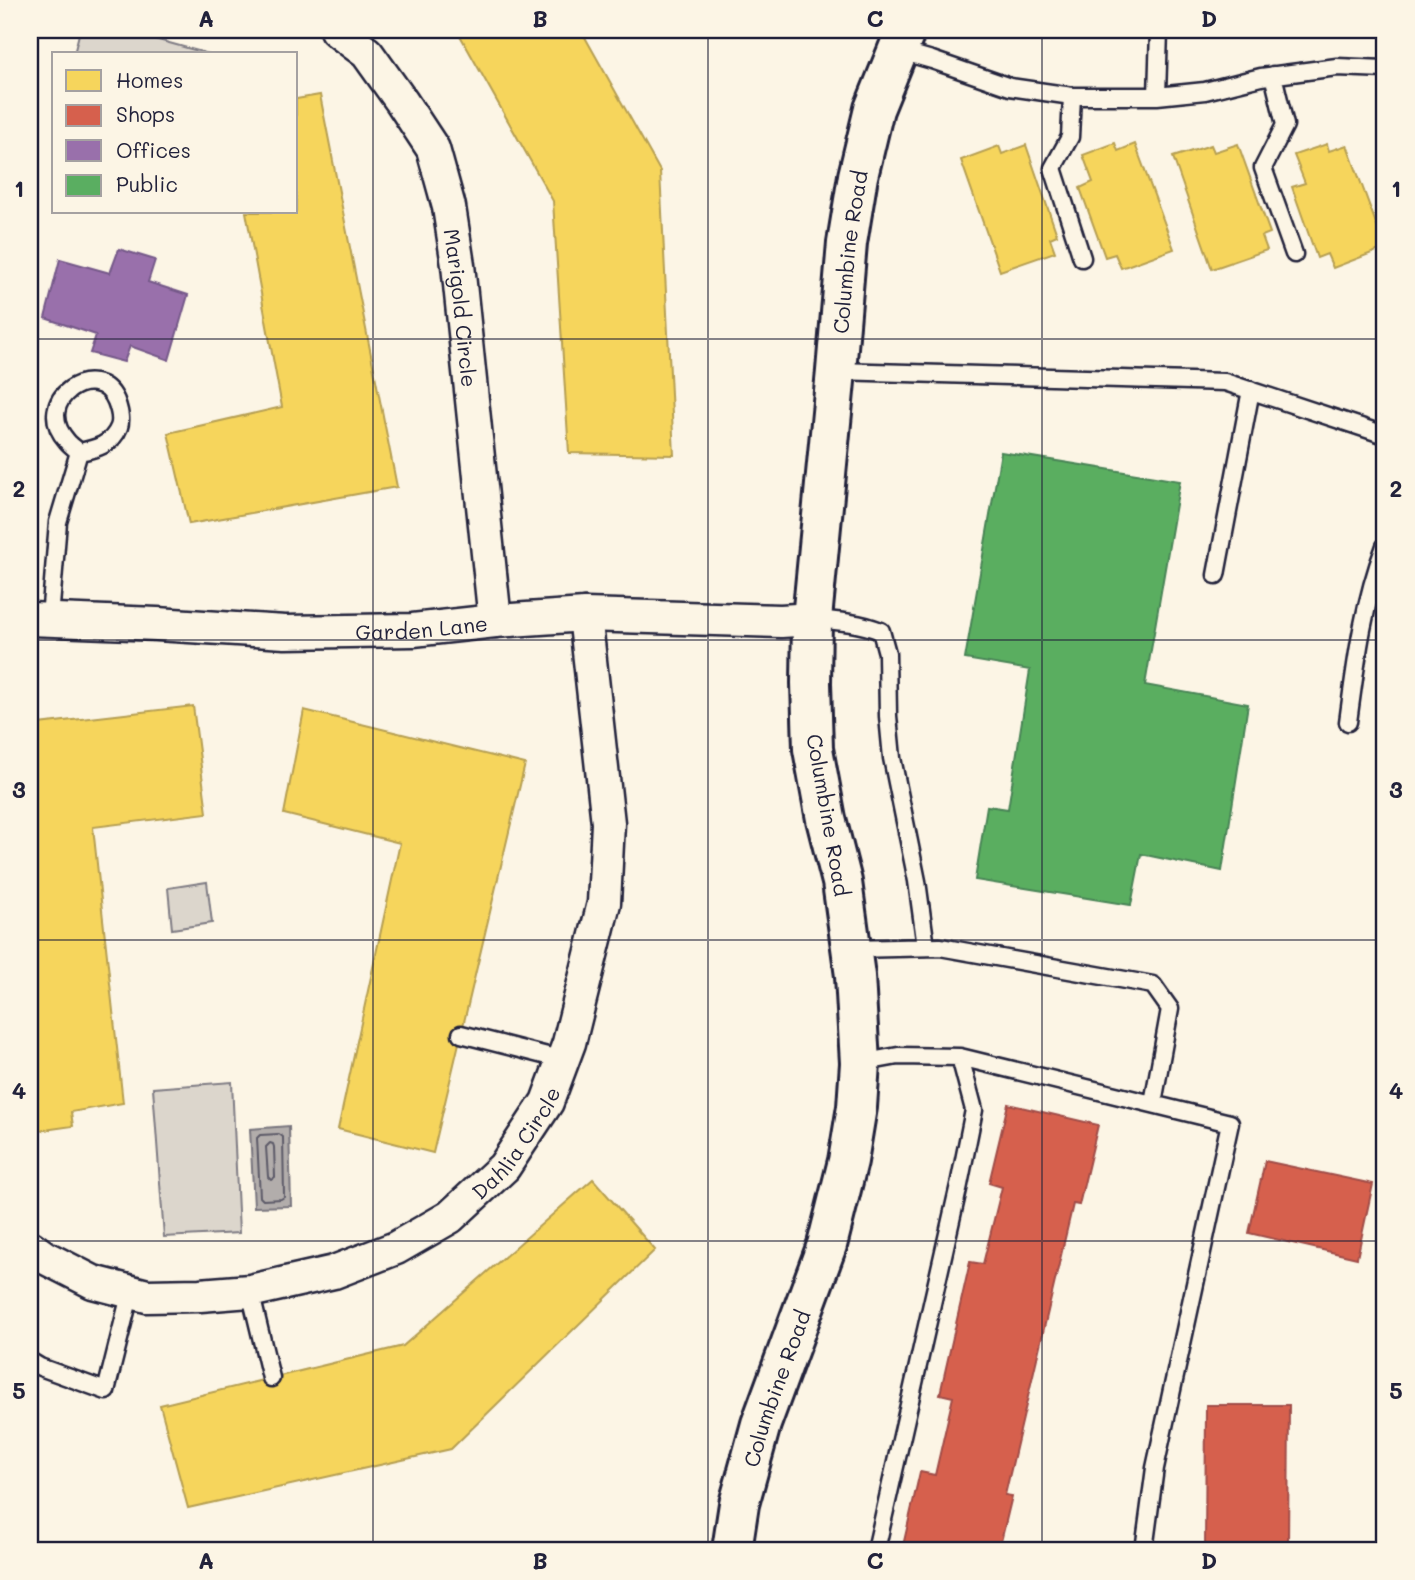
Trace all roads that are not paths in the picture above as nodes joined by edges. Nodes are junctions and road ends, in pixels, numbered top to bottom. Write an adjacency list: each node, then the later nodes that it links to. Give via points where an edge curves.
1 (336, 30): 19 (street, Marigold Circle, via 367,53 433,149 449,207)
2 (1159, 30): 7 (lane)
3 (902, 40): 6 (lane, via 932,60 1010,87); 10 (street, Columbine Road, via 874,109 858,176)
4 (1385, 69): 5 (lane, via 1336,67)
5 (1273, 75): 7 (lane, via 1205,91); 8 (lane, via 1286,125 1263,168)
6 (1072, 96): 7 (lane); 9 (lane, via 1070,137 1053,169)
7 (1157, 96)
8 (1294, 254)
9 (1082, 258)
10 (836, 371): 11 (lane, via 1225,382); 18 (street, Columbine Road)
11 (1251, 390): 12 (lane); 15 (lane)
12 (1385, 435)
13 (79, 452): 13 (lane, via 98,449 120,426 113,394 98,384 82,383 59,400 58,428); 17 (lane, via 58,522)
14 (1385, 546): 20 (lane, via 1362,627)
15 (1216, 575)
16 (584, 615): 18 (street, Garden Lane); 19 (street, Garden Lane); 25 (street, Dahlia Circle, via 608,824 604,903)
17 (40, 619): 19 (street, Garden Lane, via 285,632 413,630)
18 (812, 619): 21 (lane, via 881,631 887,653 892,758); 22 (street, Columbine Road, via 813,749)
19 (495, 621)
20 (1348, 722)
21 (926, 947): 22 (lane); 27 (lane, via 1153,985 1170,1009)
22 (852, 949): 26 (street, Columbine Road)
23 (461, 1034): 25 (lane)
24 (960, 1057): 26 (lane, via 898,1056); 27 (lane); 34 (lane, via 974,1110)
25 (563, 1060): 29 (street, Dahlia Circle, via 547,1102 504,1167 450,1217 396,1248 334,1272)
26 (860, 1063): 33 (street, Columbine Road, via 848,1161 827,1245 761,1424)
27 (1153, 1103): 35 (lane, via 1230,1123 1155,1468)
28 (30, 1247): 30 (street, Dahlia Circle, via 93,1282)
29 (250, 1291): 30 (street, Dahlia Circle, via 147,1296); 32 (lane)
30 (131, 1292): 31 (lane, via 106,1391)
31 (30, 1361)
32 (271, 1378)
33 (732, 1550)
34 (876, 1550)
35 (1144, 1550)

